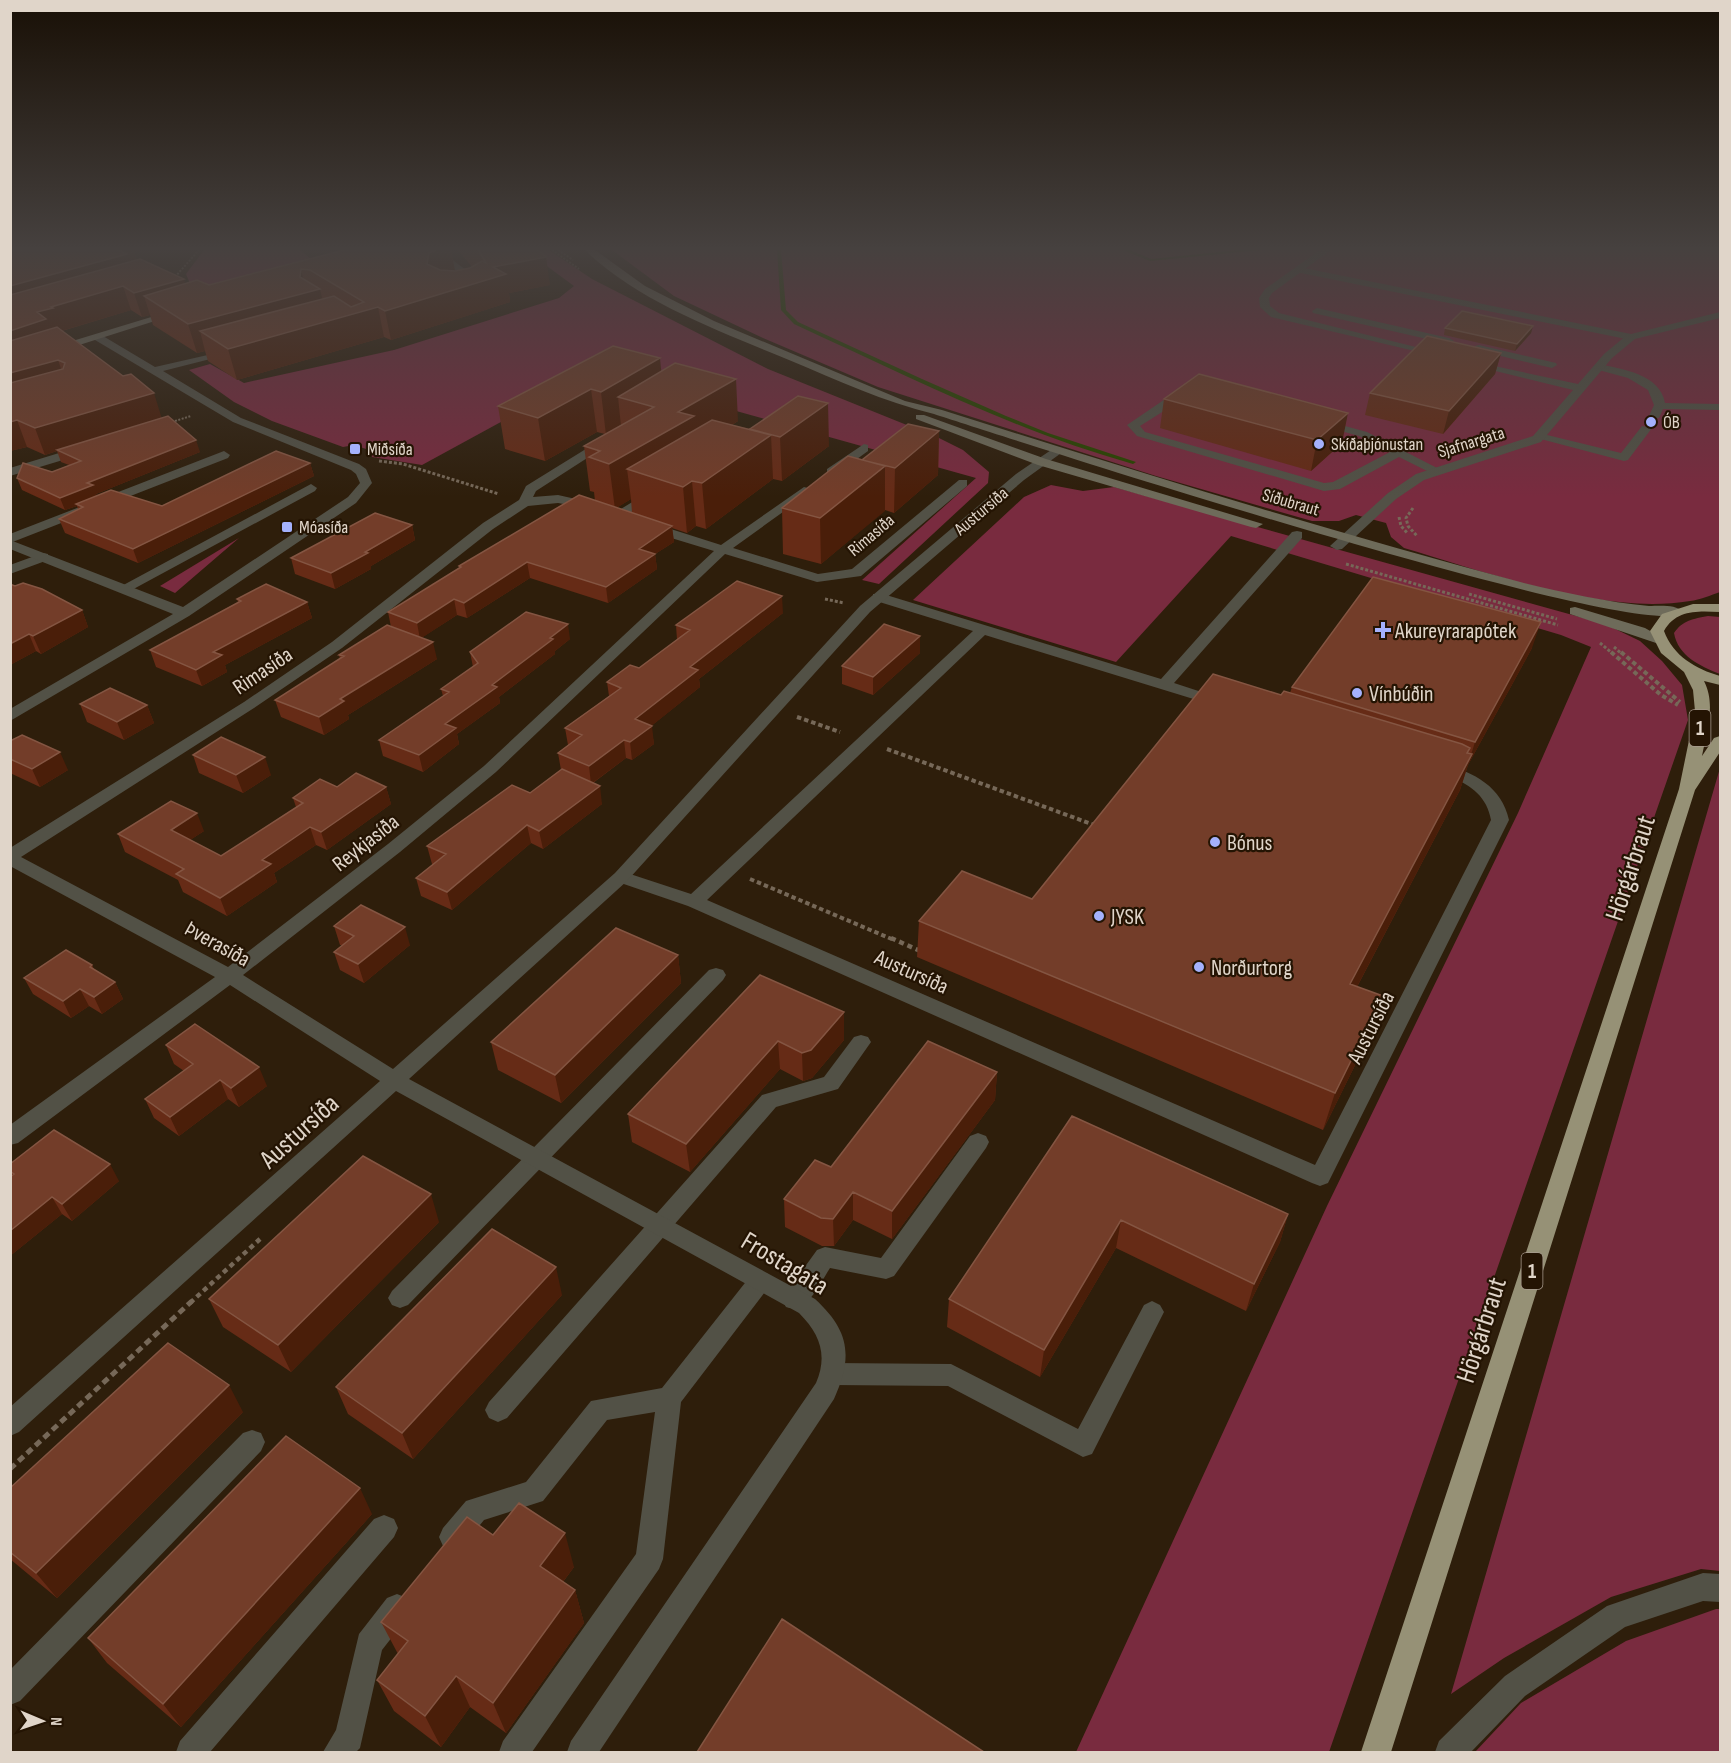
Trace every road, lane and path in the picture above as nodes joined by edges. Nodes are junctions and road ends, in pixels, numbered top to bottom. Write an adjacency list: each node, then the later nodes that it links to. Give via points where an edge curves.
1 (116, 332): 9 (street)
2 (732, 332): 22 (street, Síðubraut)
3 (1338, 332): 10 (street)
4 (1396, 332): 10 (street)
5 (1408, 332): 12 (street)
6 (1608, 332): 8 (street)
7 (1650, 332): 8 (street, Sjafnargata)
8 (1631, 337): 17 (street, Sjafnargata)
9 (99, 338): 15 (street); 19 (street)
10 (1384, 343): 13 (street)
11 (242, 348): 19 (street)
12 (1510, 356): 16 (street); 18 (street)
13 (1452, 358)
14 (1464, 361): 18 (street)
15 (10, 364)
16 (1552, 365)
17 (1599, 367): 20 (street, Sjafnargata); 23 (street, via 1641,379 1658,394 1658,411)
18 (1498, 369): 20 (street)
19 (156, 370): 53 (street, via 237,420 355,467 366,483 352,500)
20 (1581, 388): 27 (street, Sjafnargata)
21 (1197, 394): 31 (street, via 1178,395 1133,425 1141,434 1324,487 1336,486)
22 (901, 403): 30 (street, Síðubraut); 33 (street, Síðubraut, via 921,418)
23 (1720, 407)
24 (1307, 419): 31 (street, via 1362,434)
25 (1646, 428): 27 (street, via 1624,457)
26 (618, 435): 39 (street, Rimasíða, via 530,489)
27 (1539, 437): 34 (street, Sjafnargata, via 1516,448)
28 (98, 445): 35 (street)
29 (864, 448): 44 (street)
30 (1058, 451): 33 (street, Austursíða); 43 (street, Síðubraut)
31 (1399, 452): 34 (street)
32 (224, 455): 42 (street)
33 (1042, 462): 41 (street, Síðubraut); 50 (street, Austursíða)
34 (1437, 471): 43 (street, Sjafnargata, via 1420,477 1392,496)
35 (10, 472)
36 (963, 483): 44 (street, Rimasíða, via 856,573 817,578)
37 (667, 485): 40 (street)
38 (311, 488): 49 (street)
39 (525, 502): 40 (street, Rimasíða, via 567,500); 73 (street, Rimasíða, via 488,526 337,645)
40 (617, 515): 44 (street, Rimasíða)
41 (1297, 535): 43 (street, Síðubraut); 64 (street)
42 (10, 542): 45 (street)
43 (1342, 542): 52 (street, Síðubraut, via 1588,603); 60 (street, Síðubraut, via 1595,617)
44 (721, 551): 79 (street, Reykjasíða, via 490,769)
45 (43, 557): 47 (street); 49 (street)
46 (1338, 561): 55 (path)
47 (10, 570)
48 (1404, 576): 54 (path)
49 (123, 589): 53 (street)
50 (878, 597): 56 (street); 75 (street, Austursíða)
51 (1717, 606): 52 (highway)
52 (1676, 612): 60 (highway, via 1660,623)
53 (184, 613): 66 (street)
54 (1567, 622)
55 (1565, 627)
56 (983, 629): 64 (street); 68 (street)
57 (1599, 635): 59 (path)
58 (1596, 640): 61 (path, via 1661,695 1684,706)
59 (1606, 640)
60 (1659, 640): 62 (highway, 1, via 1669,654)
61 (1611, 644)
62 (1690, 669): 63 (highway, 1); 71 (highway, Hörgárbraut / 1, via 1701,690 1703,711)
63 (1720, 681)
64 (1164, 685): 65 (street)
65 (1231, 705)
66 (10, 716)
67 (804, 719): 68 (path)
68 (864, 741): 72 (path); 74 (street)
69 (1720, 741): 71 (highway, Hörgárbraut / 1)
70 (1423, 763): 76 (street, Austursíða, via 1457,773 1481,786 1496,802 1500,820 1320,1177)
71 (1687, 789): 104 (highway, Hörgárbraut / 1)
72 (1104, 829)
73 (10, 857): 79 (street, Þverasíða)
74 (729, 870): 76 (street); 77 (path, via 918,950)
75 (621, 877): 76 (street, Austursíða); 81 (street, Austursíða)
76 (694, 902)
77 (925, 942)
78 (716, 975): 84 (street)
79 (229, 976): 81 (street, Þverasíða); 82 (street, Reykjasíða)
80 (861, 1042): 85 (street, via 831,1083 769,1101)
81 (396, 1081): 84 (street, Frostagata); 93 (street, Austursíða)
82 (10, 1137)
83 (978, 1142): 88 (street, via 886,1269 825,1257)
84 (537, 1159): 85 (street, Frostagata); 87 (street)
85 (659, 1226): 86 (street, Frostagata); 92 (street)
86 (760, 1281): 88 (street, Frostagata); 91 (street)
87 (400, 1298)
88 (794, 1300): 90 (street, Frostagata, via 813,1311 827,1327 833,1340)
89 (1152, 1312): 90 (street, via 1083,1445 951,1375)
90 (833, 1374): 103 (street, Frostagata)
91 (669, 1398): 96 (street, via 600,1409 534,1492 475,1510); 102 (street, via 649,1559)
92 (498, 1410)
93 (10, 1424)
94 (252, 1442): 99 (street)
95 (384, 1528): 100 (street)
96 (440, 1554)
97 (1720, 1588): 105 (street, via 1704,1587 1617,1616 1515,1686)
98 (412, 1590): 101 (street, via 369,1644 349,1737)
99 (10, 1691)
100 (191, 1752)
101 (338, 1752)
102 (514, 1752)
103 (582, 1752)
104 (1376, 1752)
105 (1450, 1752)

